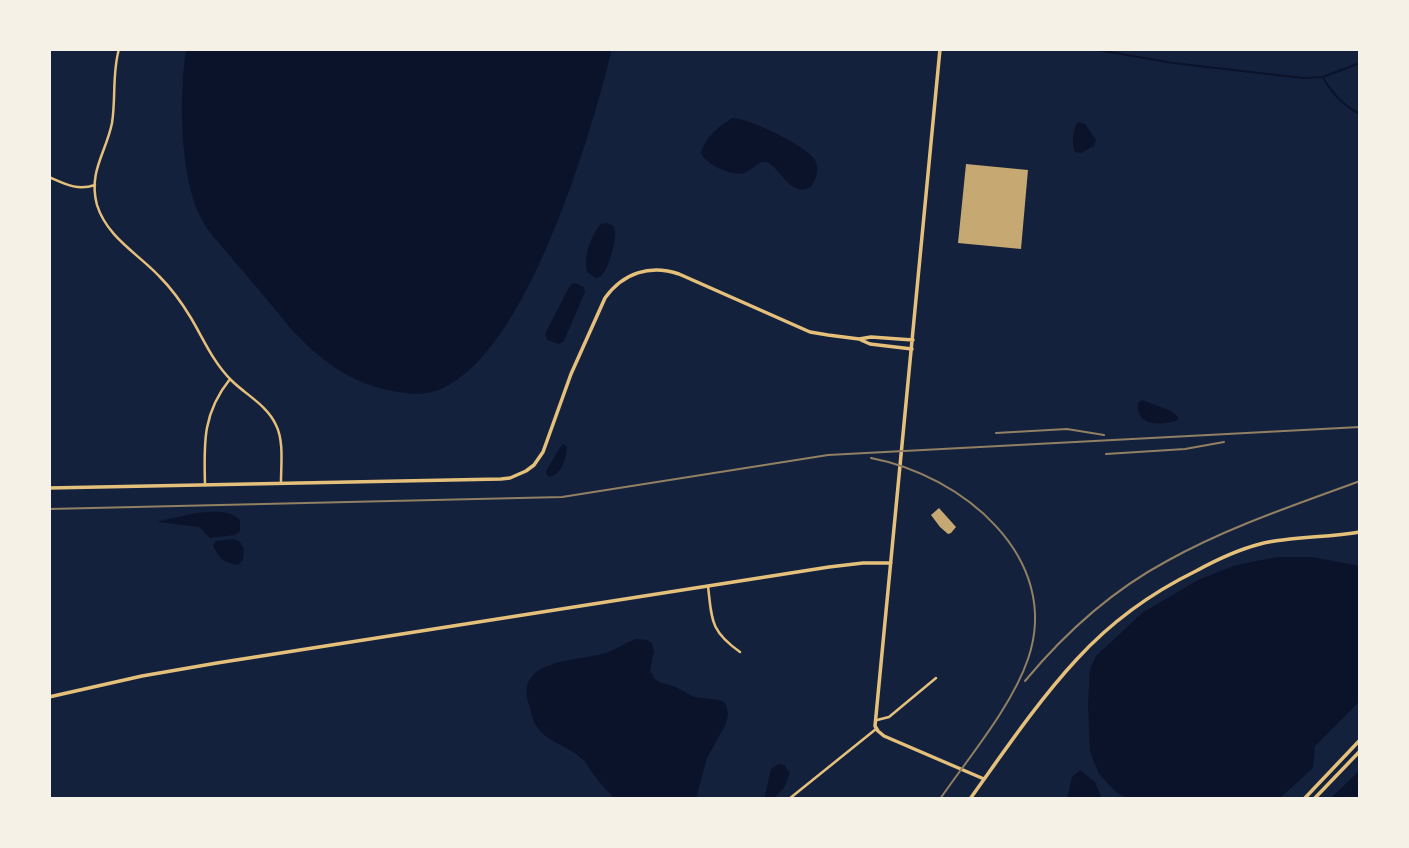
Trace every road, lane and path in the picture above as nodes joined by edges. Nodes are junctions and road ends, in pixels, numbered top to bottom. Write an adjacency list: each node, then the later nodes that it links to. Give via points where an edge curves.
1 (119, 49): 4 (street, via 112,120)
2 (940, 49): 6 (street)
3 (49, 177): 4 (street, via 75,188)
4 (94, 185): 8 (street, via 100,212 113,232 178,298)
5 (859, 339): 6 (street); 7 (street); 9 (street, via 810,332 679,274 643,271 619,282 603,301 545,447 527,471 501,479)
6 (913, 340): 7 (street)
7 (912, 349): 13 (street)
8 (230, 379): 9 (street, via 268,412 277,426); 10 (street, via 213,405 206,428)
9 (281, 484): 10 (street)
10 (205, 485): 11 (street)
11 (49, 488)
12 (1360, 532): 22 (street, via 1259,544 1219,559 1158,592 1109,628 1076,660)
13 (891, 563): 14 (street, via 846,565); 18 (street)
14 (708, 586): 15 (street, via 715,629); 17 (street, via 188,668)
15 (740, 652)
16 (936, 678): 18 (street, via 891,716)
17 (49, 697)
18 (875, 720): 19 (street)
19 (876, 729): 22 (street); 23 (street)
20 (1360, 740): 25 (street)
21 (1360, 751): 26 (street)
22 (984, 779): 24 (street)
23 (789, 799)
24 (970, 799)
25 (1304, 799)
26 (1314, 799)

